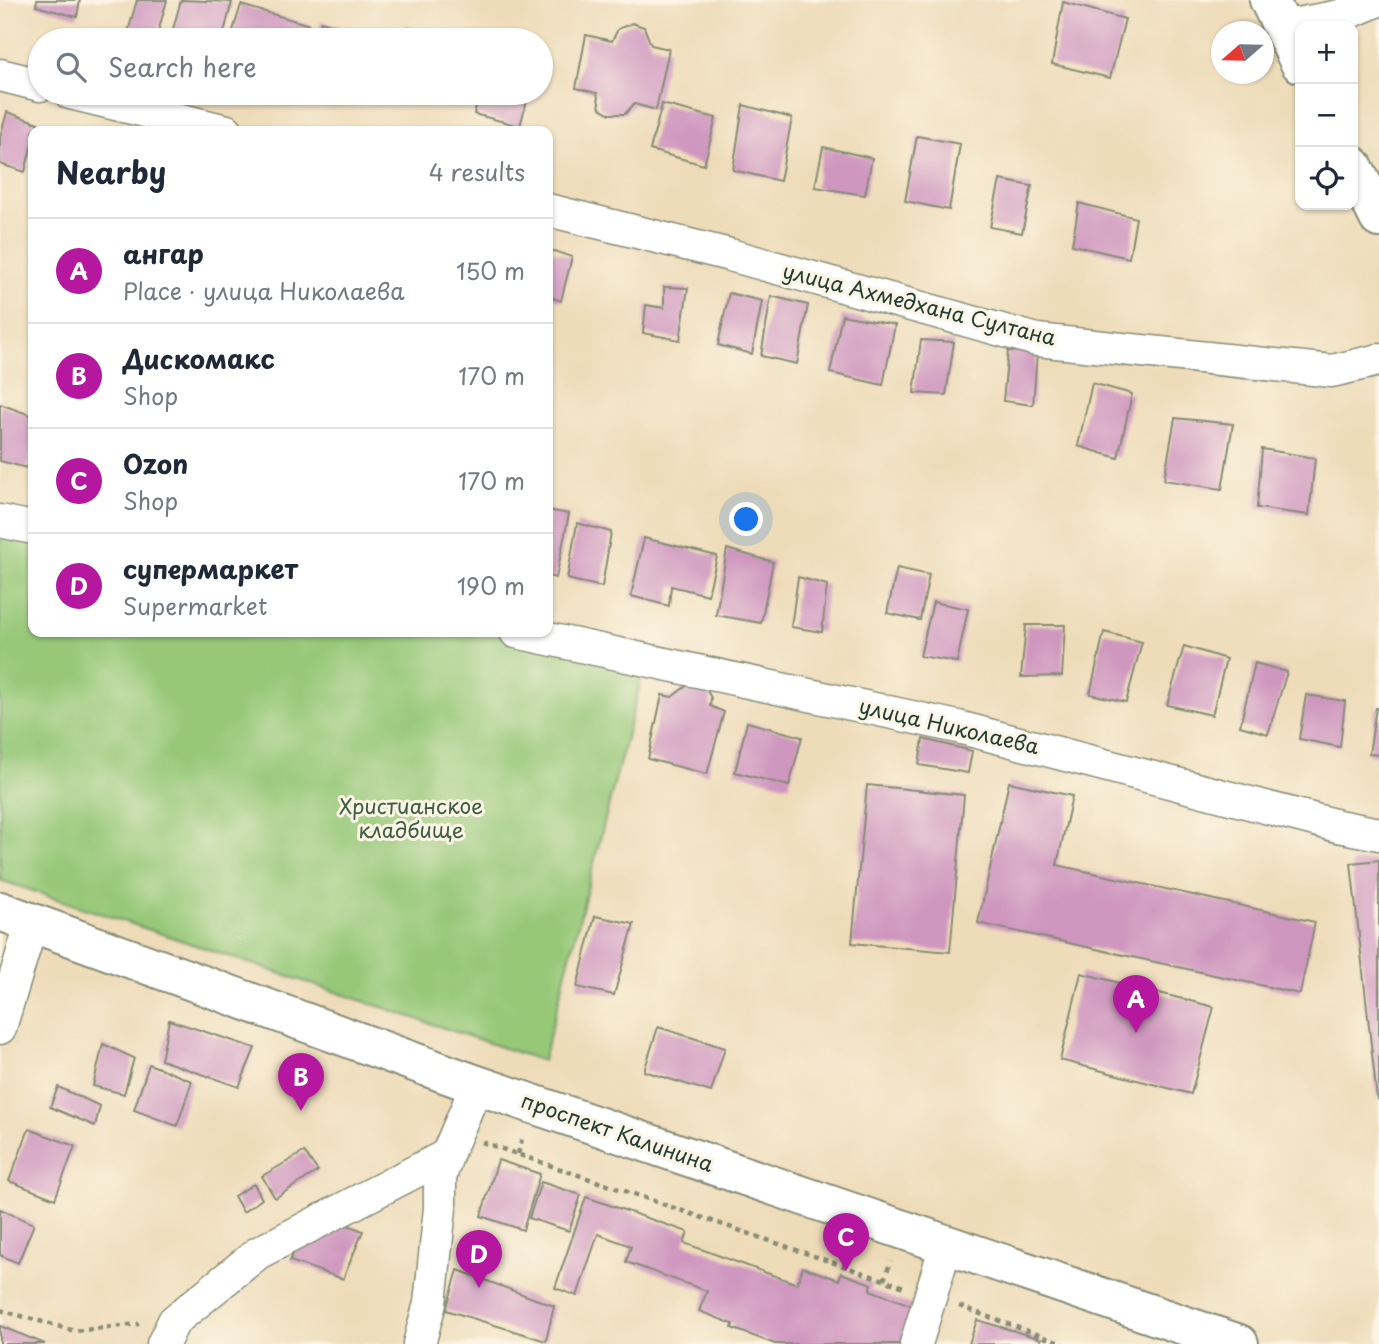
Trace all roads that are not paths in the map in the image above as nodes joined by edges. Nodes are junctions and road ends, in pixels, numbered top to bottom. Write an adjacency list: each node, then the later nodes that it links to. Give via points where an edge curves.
1 (1378, 0): 2 (street, via 1340,16)
2 (1275, 14): 3 (main road)
3 (1295, 53)
4 (0, 75): 5 (street)
5 (28, 82)
6 (120, 105): 7 (street)
7 (206, 126)
8 (1358, 176): 10 (main road)
9 (553, 211): 11 (street, улица Ахмедхана Султана, via 1037,340 1332,371)
10 (1379, 218)
11 (1379, 360)
12 (0, 521): 13 (street)
13 (28, 527)
14 (539, 637): 15 (street, улица Николаева, via 958,727)
15 (1379, 834)
16 (16, 916): 17 (street); 18 (main road, проспект Калинина)
17 (0, 1028)
18 (477, 1085): 19 (street); 20 (main road, проспект Калинина)
19 (452, 1144): 21 (street, via 258,1253); 22 (street, via 440,1178 430,1303)
20 (946, 1245): 23 (street); 24 (main road, проспект Калинина)
21 (169, 1332)
22 (419, 1344)
23 (916, 1344)
24 (1239, 1344)

